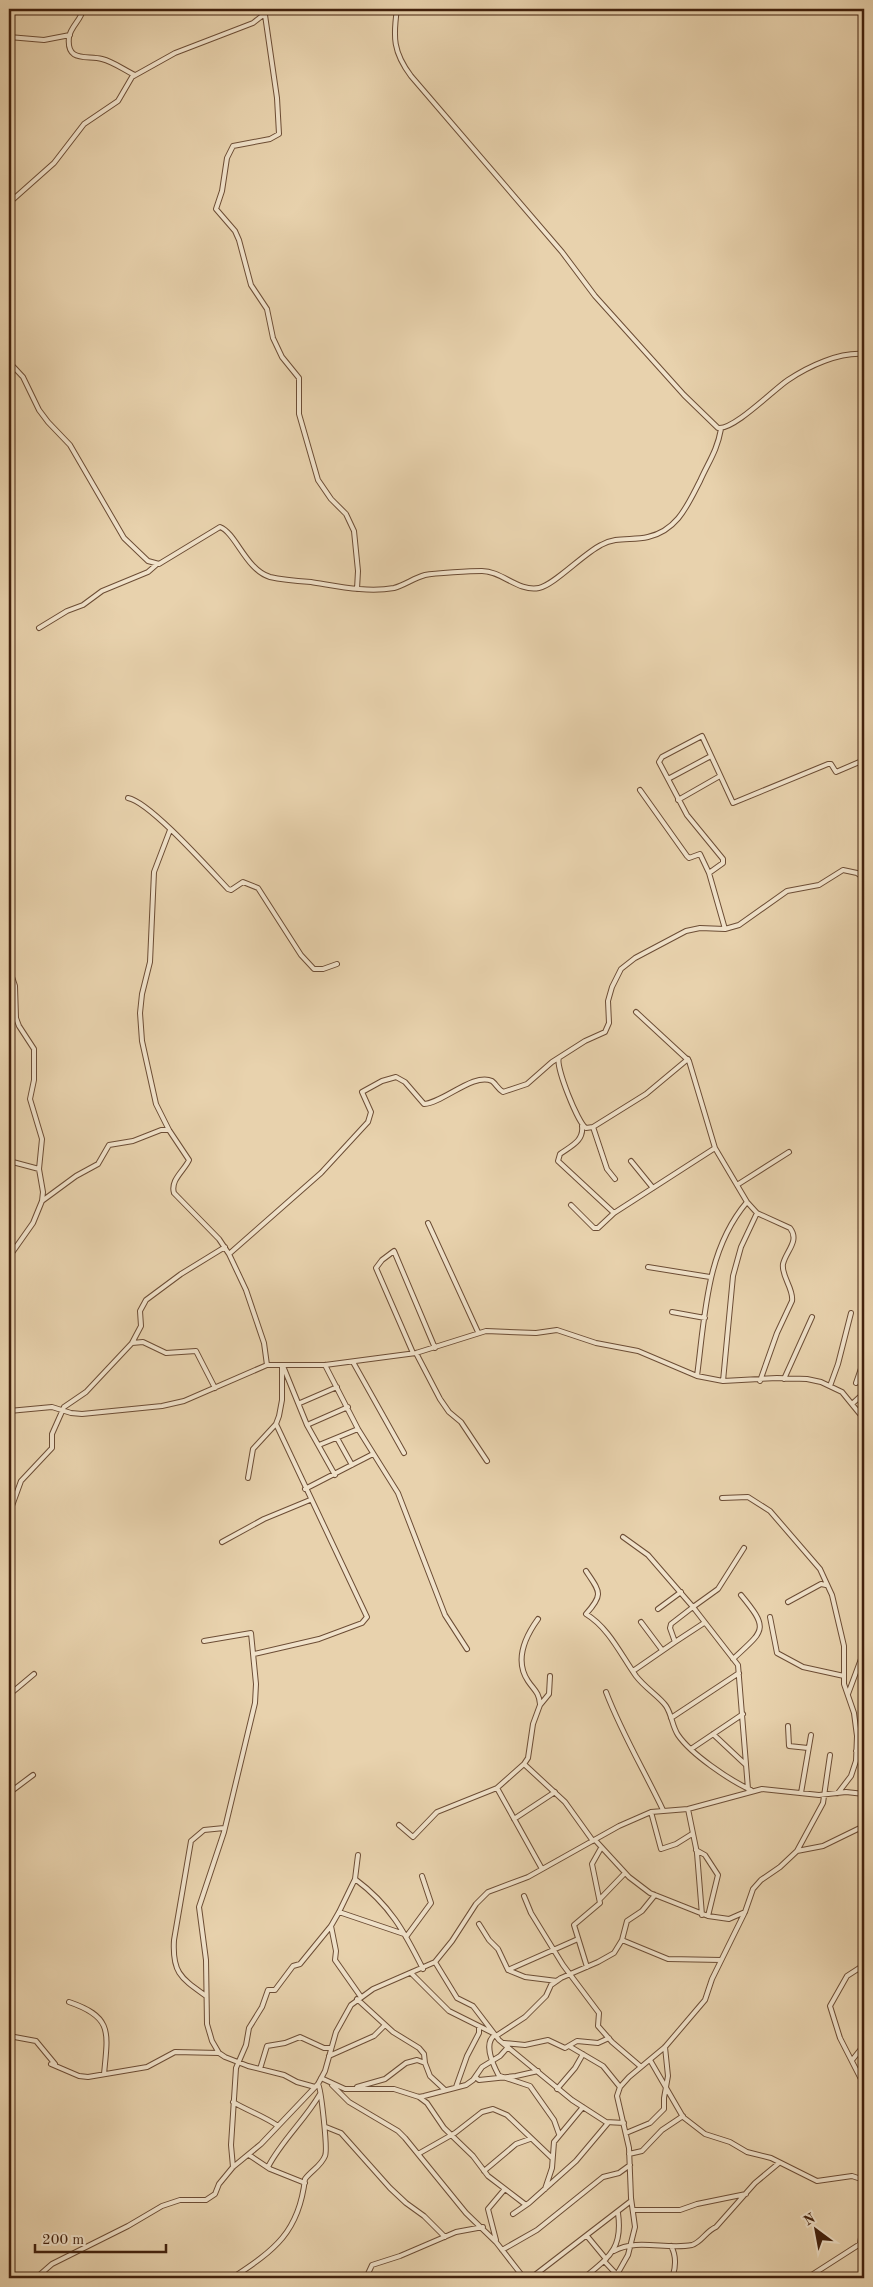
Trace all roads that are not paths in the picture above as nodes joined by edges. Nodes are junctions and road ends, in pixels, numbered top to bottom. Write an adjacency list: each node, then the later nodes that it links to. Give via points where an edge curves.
1 (83, 9): 5 (street)
2 (271, 9): 4 (street)
3 (397, 9): 11 (street, via 394,36 400,60 407,70 562,252 595,296 684,395)
4 (265, 14): 7 (street, via 209,42 175,53); 13 (street, via 279,134 270,139 234,145 227,158 216,209 237,236 251,284 264,302 273,338 282,357 299,378 299,414 318,480 346,514 354,531)
5 (70, 35): 6 (street, via 44,40); 7 (street, via 70,49 78,56 102,59)
6 (9, 37)
7 (135, 75): 8 (street, via 118,101 84,124 54,163)
8 (9, 203)
9 (864, 354): 11 (street, via 840,356 801,372 756,408)
10 (9, 362): 12 (street, via 24,378 39,410 70,445 124,538)
11 (721, 428): 13 (street, via 713,459 682,515 654,535 614,539 600,545 549,584 538,588 523,587 482,571 427,574 394,588)
12 (156, 565): 13 (street, via 220,526 244,556 267,576); 14 (street, via 148,572 102,591 83,605 66,610)
13 (357, 589)
14 (39, 628)
15 (711, 756): 17 (street); 18 (street); 18 (street, via 700,736 659,759)
16 (864, 760): 17 (street, via 836,772 828,764 733,803)
17 (720, 776): 21 (street)
18 (668, 779): 21 (street)
19 (640, 790): 23 (street, via 687,856 700,854)
20 (128, 798): 22 (street, via 139,801)
21 (678, 800): 23 (street, via 723,859 723,863)
22 (170, 830): 26 (street, via 230,890 243,882 258,888 301,955 314,969); 33 (street, via 154,872 150,962 140,1013 142,1041 156,1104)
23 (708, 873): 25 (street)
24 (864, 876): 25 (street, via 843,870 819,885 787,891 752,918)
25 (725, 929): 29 (street, via 686,931 627,964 618,974 608,1001 608,1028)
26 (337, 964)
27 (9, 968): 38 (street, via 15,986 16,1018 34,1049 30,1099 42,1139)
28 (636, 1012): 30 (street)
29 (559, 1058): 31 (street, via 558,1067); 49 (street, via 530,1081 506,1093 486,1079 424,1104 405,1082 396,1078 364,1090 361,1094 371,1112 368,1122 321,1172)
30 (688, 1059): 32 (street, via 646,1094); 34 (street)
31 (582, 1126): 32 (street); 46 (street, via 583,1134 579,1141 560,1154 558,1161)
32 (593, 1127): 39 (street, via 607,1169)
33 (169, 1130): 42 (street, via 109,1145 98,1164); 48 (street, via 189,1160 175,1180 174,1193)
34 (715, 1148): 40 (street); 41 (street)
35 (789, 1152): 40 (street)
36 (9, 1161): 38 (street)
37 (630, 1161): 41 (street)
38 (39, 1169): 42 (street)
39 (615, 1179)
40 (737, 1185): 43 (street)
41 (653, 1188): 46 (street)
42 (42, 1201): 50 (street, via 33,1223)
43 (747, 1202): 45 (street); 52 (street, via 733,1224)
44 (571, 1205): 46 (street, via 595,1228)
45 (757, 1212): 68 (street, via 741,1246 733,1276); 69 (street, via 790,1228 794,1236 783,1267 792,1301)
46 (614, 1213)
47 (428, 1222): 57 (street)
48 (225, 1247): 49 (street); 58 (street, via 180,1274 146,1300)
49 (229, 1254): 63 (street, via 246,1290 264,1343)
50 (9, 1257)
51 (648, 1267): 52 (street)
52 (710, 1277): 56 (street)
53 (672, 1312): 56 (street)
54 (852, 1313): 71 (street)
55 (812, 1317): 67 (street)
56 (705, 1318): 66 (street)
57 (478, 1332): 59 (street); 66 (street, via 562,1331 596,1343 638,1351)
58 (132, 1343): 73 (street, via 143,1342 166,1353 196,1351); 79 (street, via 99,1380 67,1404)
59 (435, 1348): 60 (street); 60 (street, via 394,1251 376,1268)
60 (415, 1353): 62 (street); 88 (street, via 440,1399 461,1422)
61 (864, 1360): 70 (street)
62 (353, 1362): 64 (street); 86 (street)
63 (267, 1365): 65 (street); 73 (street)
64 (325, 1365): 65 (street); 72 (street)
65 (282, 1366): 75 (street); 81 (street, via 282,1400)
66 (696, 1376): 68 (street)
67 (784, 1379): 69 (street); 71 (street, via 807,1379)
68 (722, 1381): 69 (street)
69 (760, 1381)
70 (856, 1383)
71 (830, 1386): 76 (street, via 842,1392)
72 (337, 1387): 75 (street); 77 (street)
73 (215, 1388): 79 (street, via 162,1406 82,1414)
74 (864, 1393): 76 (street)
75 (300, 1403): 82 (street)
76 (852, 1404): 80 (street)
77 (348, 1407): 82 (street); 83 (street)
78 (9, 1411): 79 (street, via 52,1407)
79 (63, 1411): 95 (street, via 52,1434 52,1448 21,1481)
80 (864, 1419)
81 (276, 1424): 91 (street, via 254,1450); 92 (street)
82 (307, 1425): 85 (street)
83 (358, 1429): 84 (street); 87 (street)
84 (337, 1438): 85 (street); 89 (street)
85 (319, 1445): 90 (street)
86 (404, 1453)
87 (373, 1454): 89 (street); 112 (street, via 398,1493 445,1616)
88 (487, 1460)
89 (352, 1466): 90 (street)
90 (335, 1474): 92 (street)
91 (248, 1478)
92 (305, 1489): 94 (street)
93 (722, 1498): 100 (street, via 748,1497 770,1511 820,1569)
94 (310, 1500): 97 (street, via 258,1522); 115 (street, via 367,1617 362,1623 327,1636)
95 (9, 1514)
96 (623, 1537): 101 (street, via 648,1555)
97 (222, 1542)
98 (744, 1548): 104 (street, via 718,1588)
99 (586, 1571): 117 (street, via 600,1593 586,1614 606,1633)
100 (826, 1585): 103 (street, via 821,1584); 121 (street, via 832,1595 842,1636)
101 (681, 1592): 104 (street); 105 (street)
102 (741, 1595): 116 (street, via 761,1622 754,1642)
103 (788, 1602)
104 (693, 1607): 109 (street); 111 (street, via 671,1624)
105 (658, 1609)
106 (770, 1617): 121 (street, via 777,1653 804,1667)
107 (538, 1619): 125 (street, via 522,1647 522,1660 526,1678 537,1692)
108 (642, 1622): 113 (street)
109 (704, 1622): 111 (street); 116 (street)
110 (204, 1641): 115 (street, via 251,1633)
111 (675, 1642): 113 (street)
112 (467, 1648)
113 (662, 1650): 117 (street)
114 (864, 1651): 123 (street)
115 (254, 1654): 157 (street, via 256,1694)
116 (733, 1659): 118 (street)
117 (633, 1671): 127 (street, via 647,1690 665,1705)
118 (739, 1673): 126 (street); 127 (street)
119 (34, 1674): 124 (street)
120 (550, 1676): 125 (street, via 548,1694)
121 (844, 1676): 123 (street)
122 (606, 1692): 150 (street, via 627,1744)
123 (848, 1694): 134 (street, via 856,1724)
124 (9, 1695)
125 (540, 1705): 136 (street)
126 (742, 1714): 129 (street); 137 (street)
127 (671, 1718): 132 (street, via 677,1734)
128 (788, 1726): 131 (street, via 788,1744)
129 (713, 1734): 132 (street); 137 (street)
130 (811, 1735): 131 (street)
131 (808, 1748): 145 (street)
132 (691, 1749): 142 (street, via 724,1776)
133 (864, 1749): 134 (street)
134 (856, 1750): 146 (street, via 851,1776)
135 (830, 1755): 148 (street)
136 (524, 1764): 141 (street); 143 (street)
137 (746, 1765): 142 (street)
138 (864, 1769): 140 (street)
139 (33, 1774): 144 (street)
140 (864, 1774)
141 (496, 1788): 153 (street); 155 (street, via 437,1812 413,1837)
142 (749, 1790): 145 (street); 149 (street)
143 (555, 1792): 153 (street); 159 (street)
144 (9, 1793)
145 (800, 1793): 148 (street)
146 (838, 1793): 147 (street); 148 (street)
147 (864, 1794)
148 (824, 1795): 162 (street)
149 (688, 1809): 150 (street); 158 (street)
150 (663, 1810): 151 (street)
151 (651, 1812): 158 (street, via 661,1849); 159 (street)
152 (9, 1813): 154 (street)
153 (514, 1819): 164 (street)
154 (9, 1823)
155 (399, 1825)
156 (864, 1826): 162 (street, via 823,1846)
157 (224, 1828): 190 (street, via 199,1907 206,1951); 190 (street, via 204,1830 191,1841 174,1940 173,1954 178,1974)
158 (692, 1834): 161 (street)
159 (594, 1840): 160 (street); 164 (street)
160 (601, 1848): 165 (street); 170 (street, via 592,1864)
161 (696, 1850): 173 (street); 174 (street, via 705,1855 718,1875)
162 (797, 1851): 172 (street, via 757,1884)
163 (358, 1855): 167 (street)
164 (542, 1869): 182 (street, via 482,1896)
165 (625, 1873): 168 (street, via 640,1888); 170 (street)
166 (422, 1876): 177 (street, via 432,1903)
167 (355, 1879): 171 (street); 177 (street, via 382,1900)
168 (655, 1895): 173 (street); 179 (street, via 642,1911 627,1921)
169 (524, 1896): 180 (street)
170 (600, 1899): 178 (street, via 596,1907 574,1925)
171 (338, 1912): 176 (street); 177 (street)
172 (745, 1912): 174 (street, via 729,1919); 181 (street)
173 (702, 1914): 174 (street)
174 (708, 1916)
175 (479, 1924): 186 (street, via 498,1949)
176 (331, 1926): 191 (street, via 335,1960); 210 (street, via 300,1964 293,1966 274,1990 268,1990 249,2028)
177 (405, 1935): 185 (street)
178 (578, 1939): 180 (street); 184 (street)
179 (622, 1940): 181 (street, via 668,1959); 184 (street, via 613,1954)
180 (554, 1949): 186 (street); 188 (street)
181 (721, 1960): 202 (street, via 705,2000)
182 (435, 1962): 185 (street); 195 (street, via 457,1998 473,2006)
183 (864, 1965): 207 (street, via 846,1976 830,2006 840,2038)
184 (587, 1966): 188 (street)
185 (423, 1969): 187 (street)
186 (508, 1970): 189 (street, via 525,1978)
187 (411, 1973): 191 (street); 194 (street, via 441,2005)
188 (569, 1974): 189 (street); 197 (street, via 596,2009 600,2016 598,2024)
189 (557, 1981): 195 (street, via 526,2017)
190 (206, 1996): 204 (street, via 207,2024)
191 (359, 1998): 193 (street); 203 (street, via 345,2013)
192 (69, 2002): 216 (street, via 93,2011 101,2020 106,2042)
193 (386, 2025): 206 (street, via 374,2036); 211 (street, via 419,2048 424,2054)
194 (479, 2026): 195 (street); 224 (street)
195 (495, 2035): 198 (street); 209 (street, via 488,2047)
196 (9, 2036): 216 (street, via 36,2041 53,2064 79,2076)
197 (609, 2038): 200 (street, via 602,2043 578,2040); 212 (street)
198 (502, 2042): 200 (street, via 525,2045 546,2040 564,2048); 201 (street)
199 (864, 2045): 207 (street)
200 (569, 2046): 205 (street)
201 (508, 2047): 209 (street); 214 (street)
202 (664, 2047): 208 (street); 229 (street, via 668,2076)
203 (331, 2048): 206 (street); 213 (street, via 300,2037 271,2044 265,2048)
204 (219, 2052): 210 (street); 216 (street, via 175,2052 147,2067)
205 (583, 2054): 225 (street, via 605,2068); 227 (street)
206 (329, 2056): 220 (street)
207 (852, 2059): 217 (street)
208 (650, 2060): 212 (street); 229 (street)
209 (494, 2061): 218 (street); 219 (street, via 482,2067)
210 (238, 2062): 213 (street); 232 (street)
211 (424, 2063): 226 (street, via 410,2061 388,2078); 228 (street, via 431,2077)
212 (640, 2066): 225 (street)
213 (260, 2069): 222 (street)
214 (538, 2071): 218 (street); 227 (street)
215 (864, 2071): 217 (street)
216 (104, 2074)
217 (859, 2074): 223 (street)
218 (499, 2076): 219 (street, via 479,2080); 240 (street, via 530,2086 550,2113)
219 (475, 2077): 224 (street, via 466,2085)
220 (321, 2078): 221 (street); 222 (street)
221 (332, 2084): 226 (street); 244 (street, via 349,2102 398,2131)
222 (316, 2085): 230 (street); 237 (street)
223 (864, 2085)
224 (456, 2087): 228 (street)
225 (620, 2087): 236 (street, via 617,2096)
226 (354, 2088): 231 (street, via 394,2089)
227 (557, 2089): 233 (street)
228 (446, 2090): 231 (street)
229 (666, 2090): 234 (street); 239 (street, via 661,2114 650,2123)
230 (320, 2094): 238 (street); 250 (street, via 277,2150)
231 (419, 2097): 241 (street)
232 (233, 2102): 237 (street); 249 (street)
233 (583, 2107): 235 (street); 240 (street)
234 (683, 2116): 245 (street, via 662,2130 642,2151); 247 (street, via 708,2136)
235 (608, 2123): 236 (street); 254 (street, via 579,2158)
236 (624, 2123): 239 (street)
237 (278, 2126): 243 (street)
238 (326, 2127): 253 (street, via 326,2155 318,2168 307,2176); 265 (street, via 342,2133 388,2185)
239 (626, 2133): 245 (street)
240 (559, 2134): 246 (street, via 553,2145)
241 (451, 2135): 242 (street, via 482,2112 493,2109 507,2115); 244 (street); 251 (street)
242 (530, 2139): 246 (street); 251 (street, via 516,2144)
243 (249, 2154): 249 (street); 250 (street)
244 (418, 2154): 263 (street, via 466,2213)
245 (629, 2154): 248 (street)
246 (552, 2158): 254 (street)
247 (779, 2163): 252 (street, via 817,2182 852,2176); 256 (street)
248 (630, 2165): 257 (street); 269 (street, via 603,2177 537,2230)
249 (233, 2167): 273 (street, via 208,2200 167,2203 52,2264)
250 (268, 2167): 253 (street)
251 (484, 2171): 255 (street)
252 (864, 2180)
253 (305, 2183): 274 (street, via 302,2205 292,2226 260,2259)
254 (546, 2189): 258 (street)
255 (504, 2190): 258 (street); 266 (street, via 488,2209)
256 (746, 2194): 259 (street, via 680,2210); 268 (street, via 700,2241 692,2245)
257 (631, 2202): 259 (street); 260 (street)
258 (526, 2206): 261 (street)
259 (633, 2210): 267 (street, via 635,2227)
260 (618, 2213): 264 (street); 270 (street, via 620,2230)
261 (513, 2214)
262 (864, 2219): 280 (street, via 860,2244)
263 (483, 2227): 265 (street); 266 (street)
264 (587, 2236): 271 (street); 277 (street)
265 (445, 2237): 275 (street, via 372,2265)
266 (496, 2242): 269 (street)
267 (631, 2245): 268 (street); 270 (street); 272 (street)
268 (671, 2246): 279 (street, via 675,2266 673,2275)
269 (502, 2250): 276 (street)
270 (614, 2251): 271 (street)
271 (605, 2260): 272 (street); 278 (street)
272 (617, 2277)
273 (36, 2278)
274 (232, 2278)
275 (366, 2278)
276 (524, 2278)
277 (531, 2278)
278 (584, 2278)
279 (668, 2278)
280 (807, 2278)

